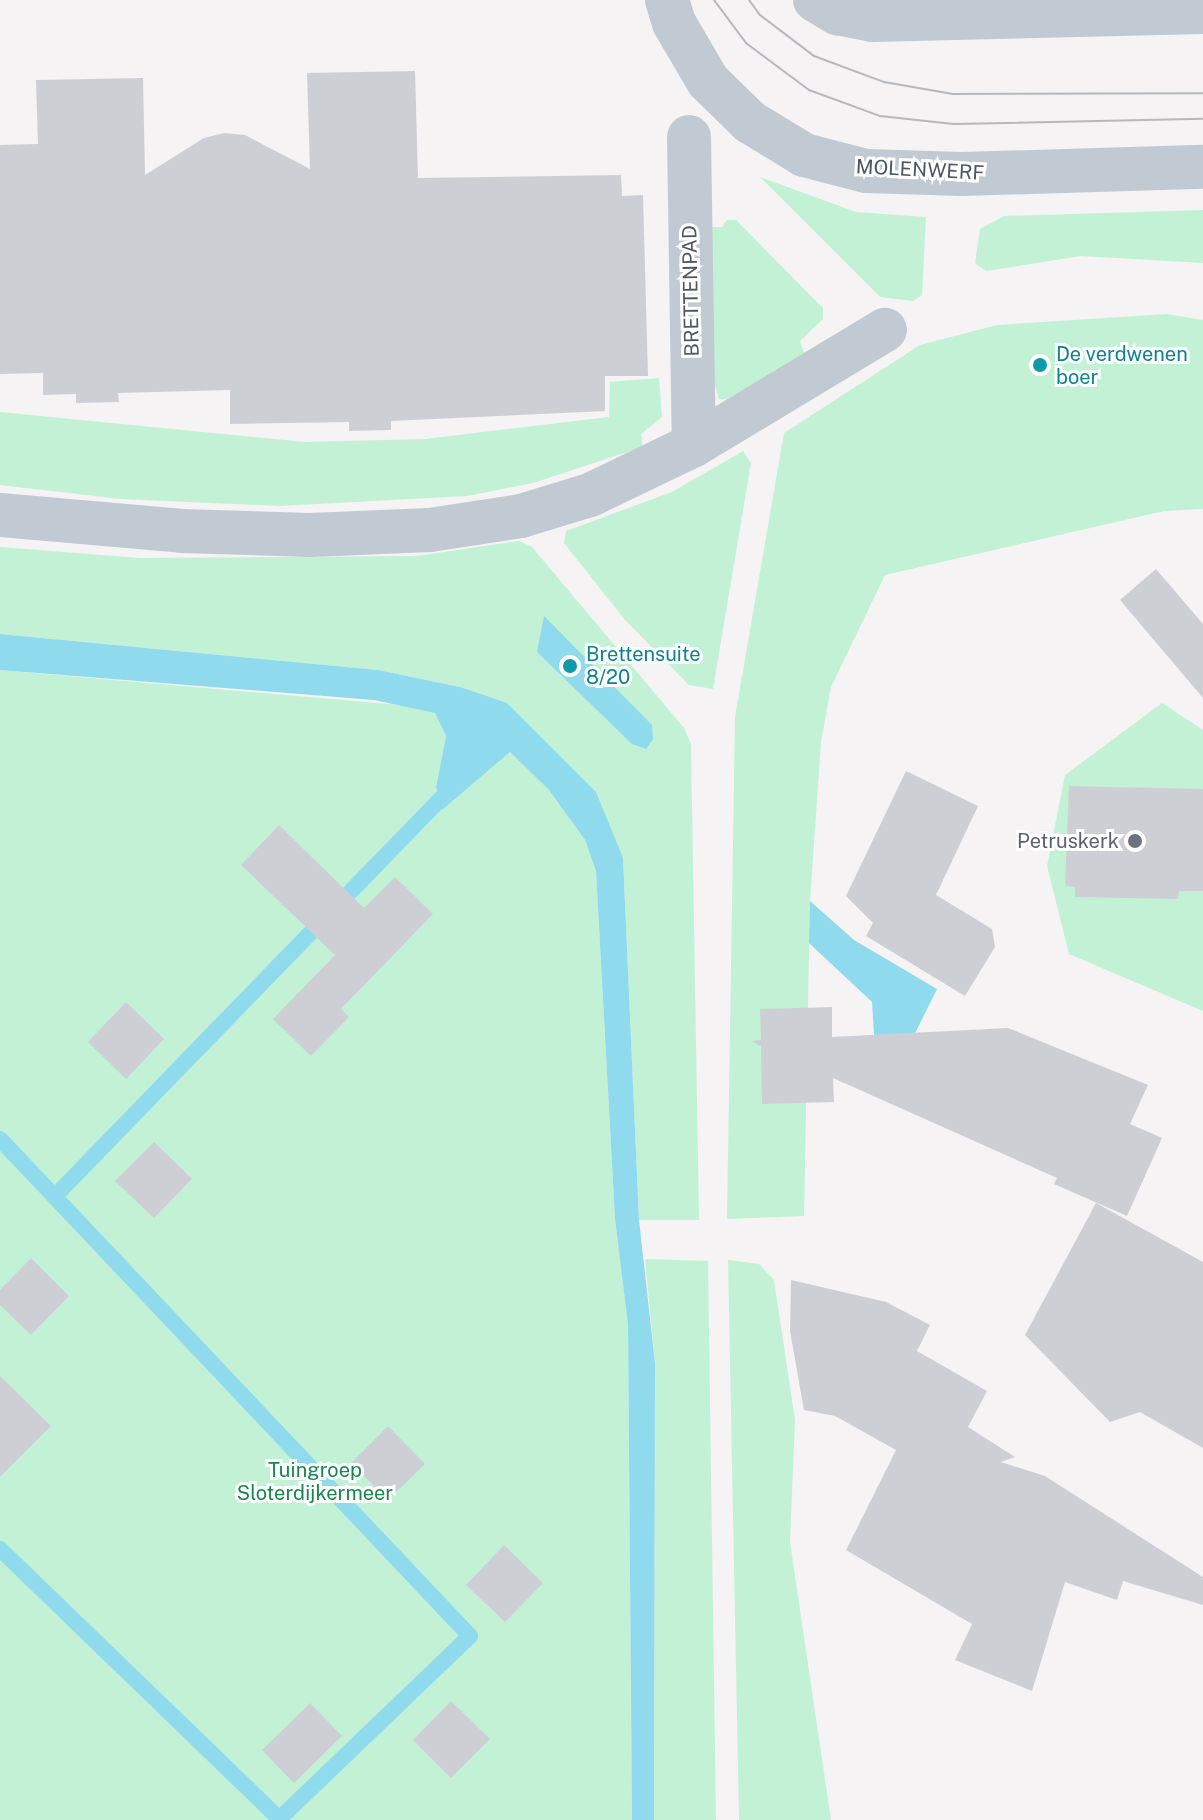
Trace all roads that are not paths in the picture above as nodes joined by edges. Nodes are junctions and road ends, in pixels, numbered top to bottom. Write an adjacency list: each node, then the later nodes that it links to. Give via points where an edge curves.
1 (667, 0): 5 (street, MOLENWERF, via 674,23 708,81 750,122 804,155 866,171 962,174)
2 (815, 0): 3 (street, via 837,13 872,20)
3 (1203, 12)
4 (689, 137): 7 (street, BRETTENPAD)
5 (1203, 167)
6 (885, 330): 7 (street)
7 (694, 445): 8 (street, via 590,495 521,516 430,530 310,535 182,531)
8 (0, 515)

